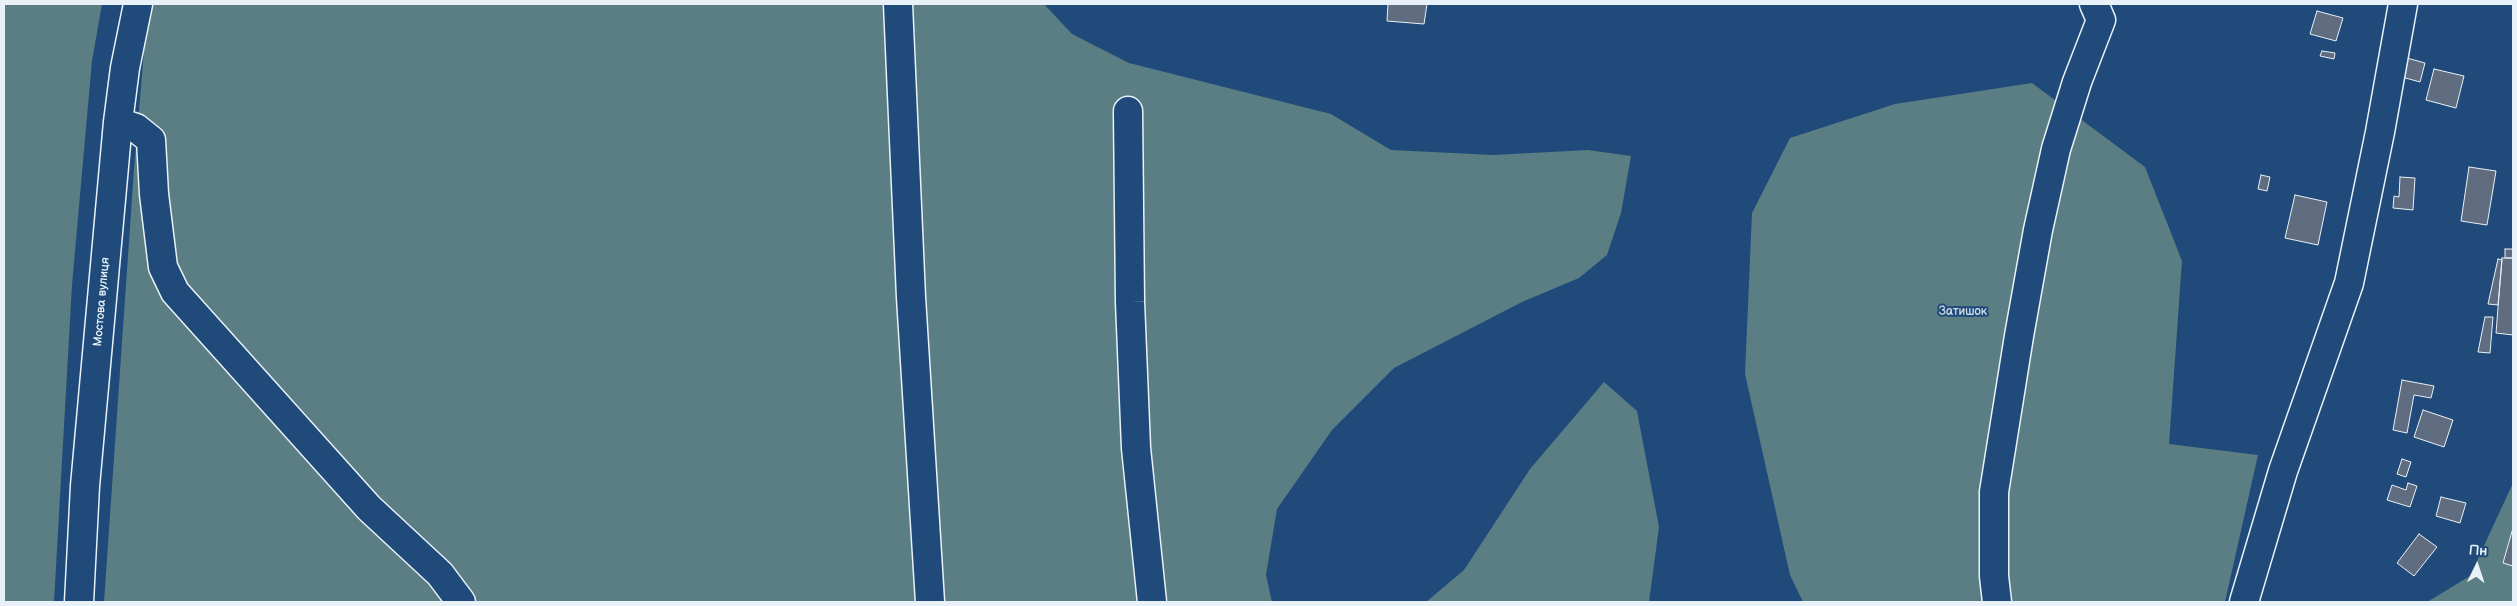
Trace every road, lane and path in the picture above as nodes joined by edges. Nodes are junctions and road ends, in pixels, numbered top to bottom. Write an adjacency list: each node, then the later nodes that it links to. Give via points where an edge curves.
1 (138, 4): 6 (street, Мостова вулиця, via 124,68)
2 (898, 4): 9 (street, via 911,297)
3 (2094, 4): 11 (street, via 2101,20 2056,149 2019,336 1994,492 1994,576)
4 (2403, 4): 12 (street, via 2349,283 2283,471)
5 (1128, 110): 10 (street, via 1130,302 1136,439)
6 (118, 122): 7 (street, Мостова вулиця, via 85,486); 8 (street, via 136,128 151,140 163,267 175,292 370,508 440,574)
7 (79, 602)
8 (461, 602)
9 (930, 602)
10 (1152, 602)
11 (1998, 602)
12 (2244, 602)

